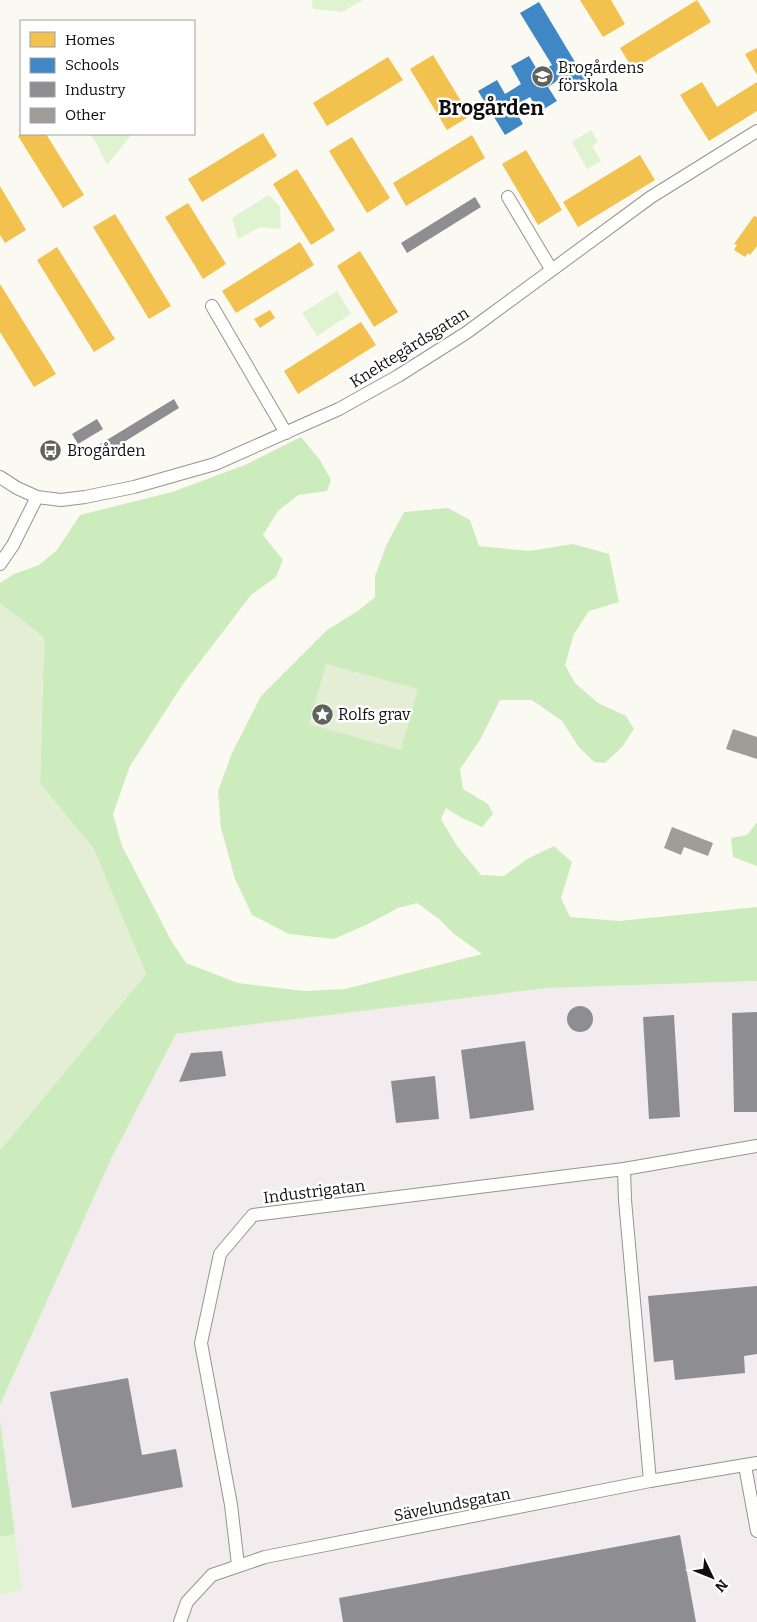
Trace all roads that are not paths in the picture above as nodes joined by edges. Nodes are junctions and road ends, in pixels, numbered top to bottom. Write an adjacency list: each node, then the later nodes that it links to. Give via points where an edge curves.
1 (757, 131): 3 (street, Knektegårdsgatan, via 651,197)
2 (508, 197): 3 (street)
3 (551, 269): 5 (street, Knektegårdsgatan, via 466,333 398,376 339,409)
4 (212, 306): 5 (street)
5 (286, 433): 7 (street, Knektegårdsgatan, via 215,464 134,487 61,500)
6 (0, 477): 7 (street, Knektegårdsgatan)
7 (37, 497): 8 (street)
8 (0, 564)
9 (757, 1146): 10 (street, Industrigatan)
10 (624, 1169): 12 (street); 14 (street, Industrigatan, via 254,1215 220,1254 201,1343 231,1505)
11 (751, 1465): 12 (street, Sävelundsgatan); 13 (street)
12 (650, 1481): 14 (street, Sävelundsgatan)
13 (757, 1531)
14 (238, 1565): 15 (street, Sävelundsgatan, via 212,1575 187,1602)
15 (180, 1622)

